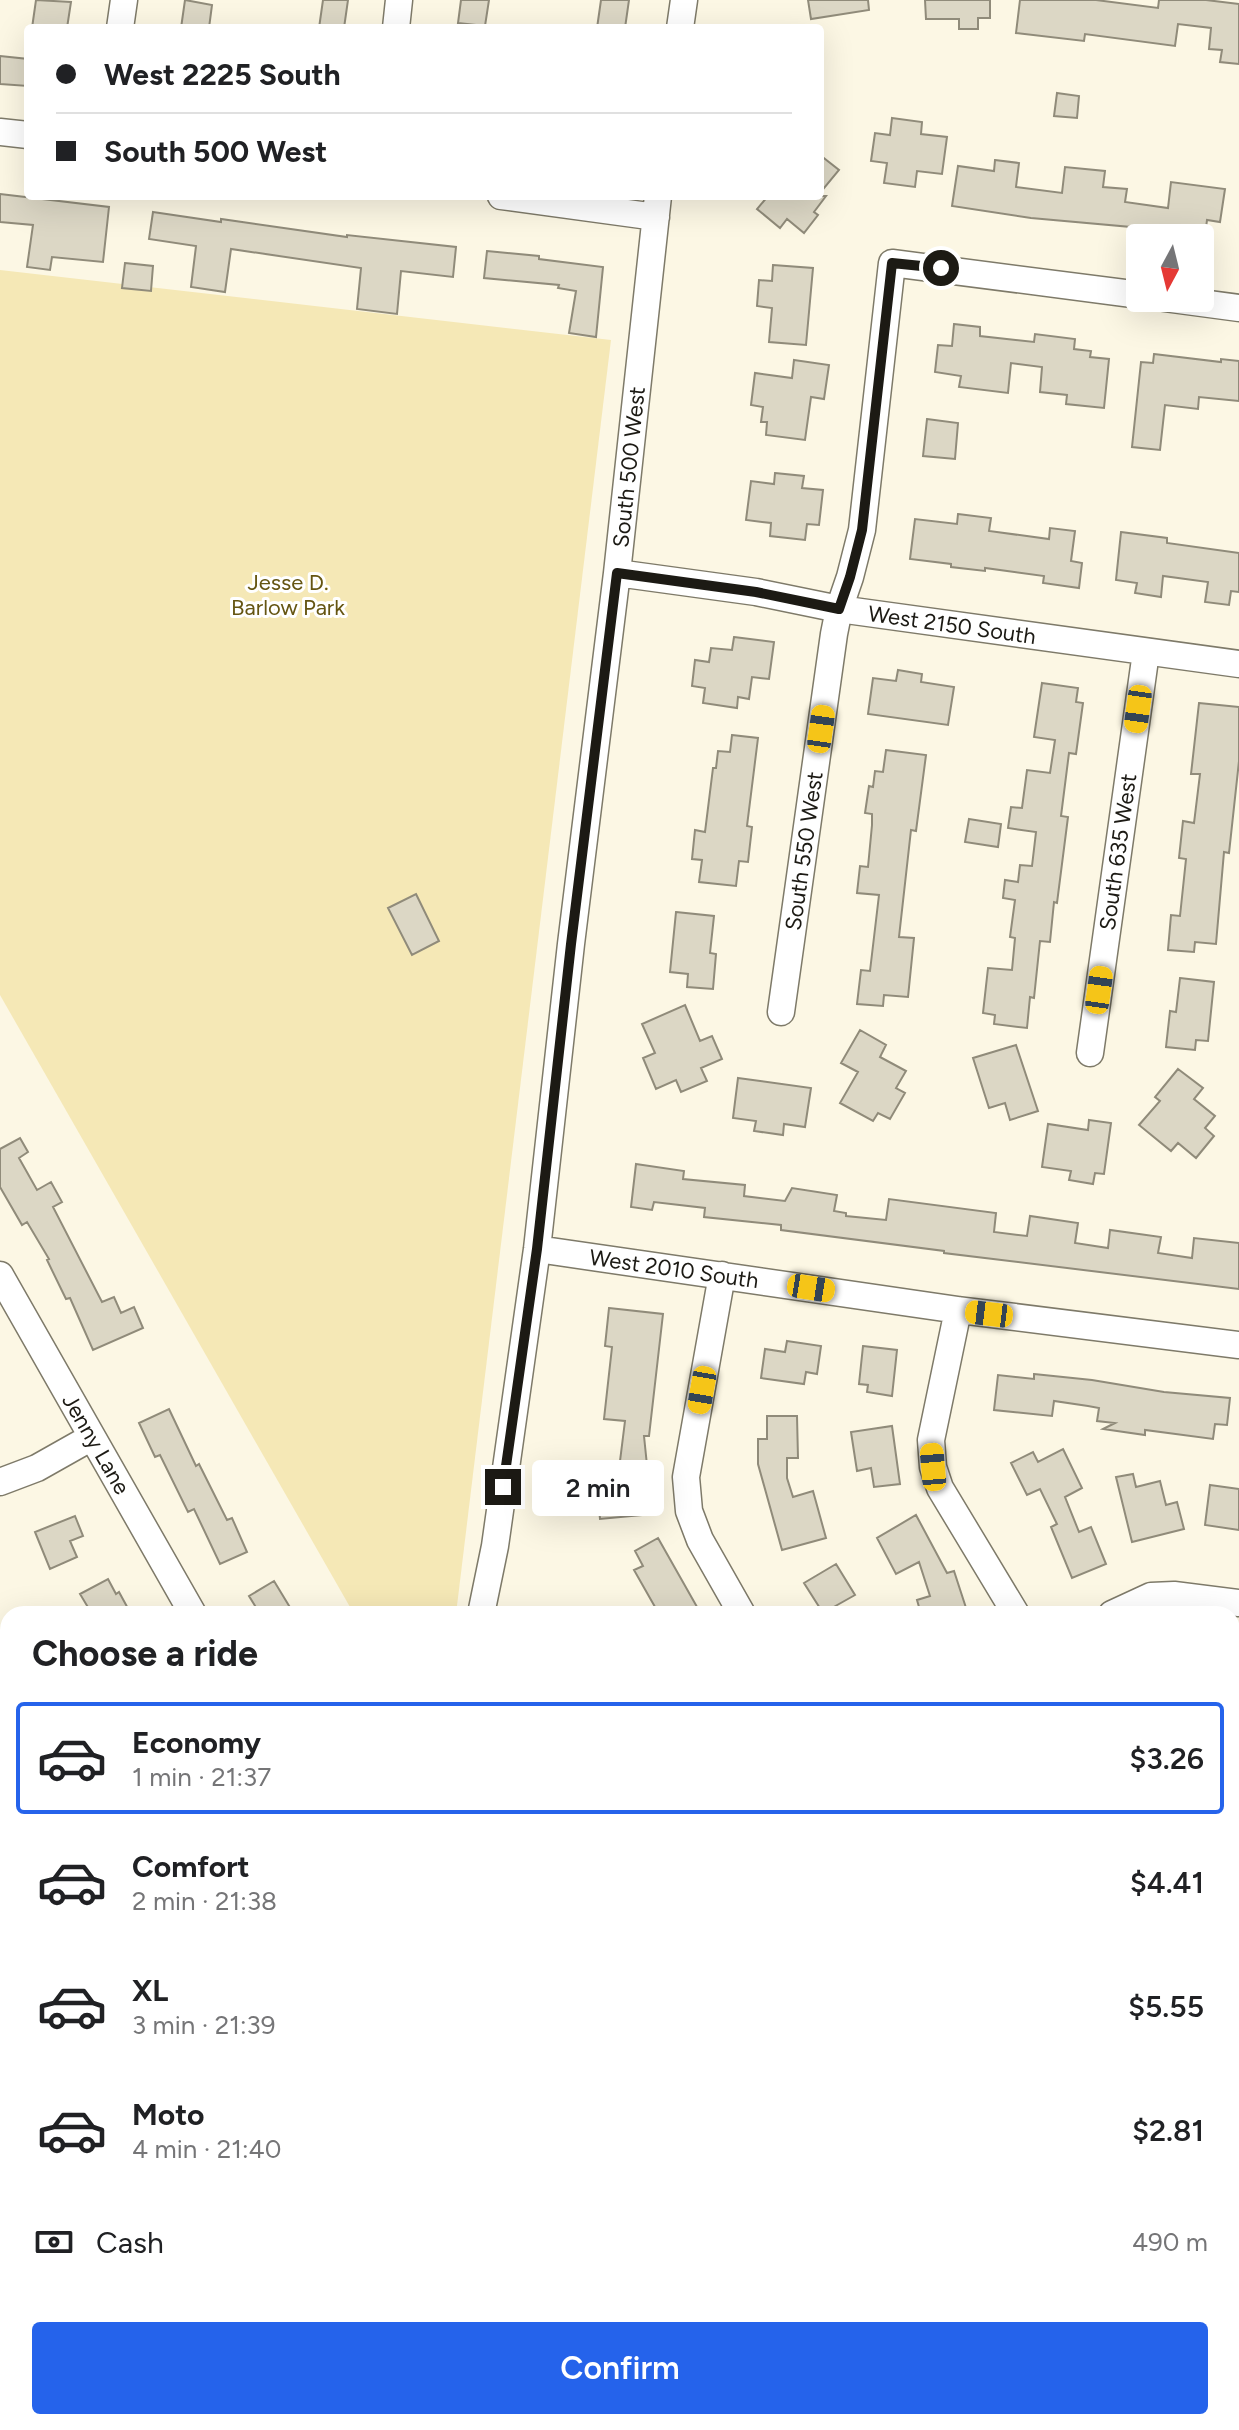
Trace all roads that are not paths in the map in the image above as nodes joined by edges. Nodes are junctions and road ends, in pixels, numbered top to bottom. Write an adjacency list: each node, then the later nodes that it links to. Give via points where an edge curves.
1 (124, 0): 4 (street)
2 (399, 0): 5 (street)
3 (684, 0): 6 (street)
4 (121, 24)
5 (396, 24)
6 (681, 24)
7 (0, 132): 8 (street)
8 (24, 135)
9 (558, 200): 10 (street)
10 (657, 207): 14 (street, South 500 West)
11 (1126, 293): 15 (street, South 550 West, via 892,263 862,530)
12 (1214, 305): 13 (street)
13 (1239, 308)
14 (617, 573): 15 (street, West 2150 South); 20 (street, South 500 West)
15 (839, 609): 16 (street, West 2150 South); 18 (street, South 550 West)
16 (1146, 652): 17 (street, West 2150 South); 19 (street, South 635 West)
17 (1239, 664)
18 (781, 1012)
19 (1090, 1053)
20 (537, 1249): 22 (street, West 2010 South); 29 (street, South 500 West)
21 (0, 1275): 25 (street, Jenny Lane)
22 (722, 1275): 23 (street, West 2010 South); 30 (street, via 686,1477 689,1511 700,1540)
23 (958, 1310): 24 (street, West 2010 South); 31 (street, via 931,1440 933,1467 940,1488)
24 (1239, 1345)
25 (92, 1437): 26 (street); 28 (street, Jenny Lane)
26 (0, 1482)
27 (1239, 1603): 32 (street, via 1174,1595 1151,1596)
28 (188, 1606)
29 (483, 1606)
30 (737, 1606)
31 (1011, 1606)
32 (1129, 1606)

